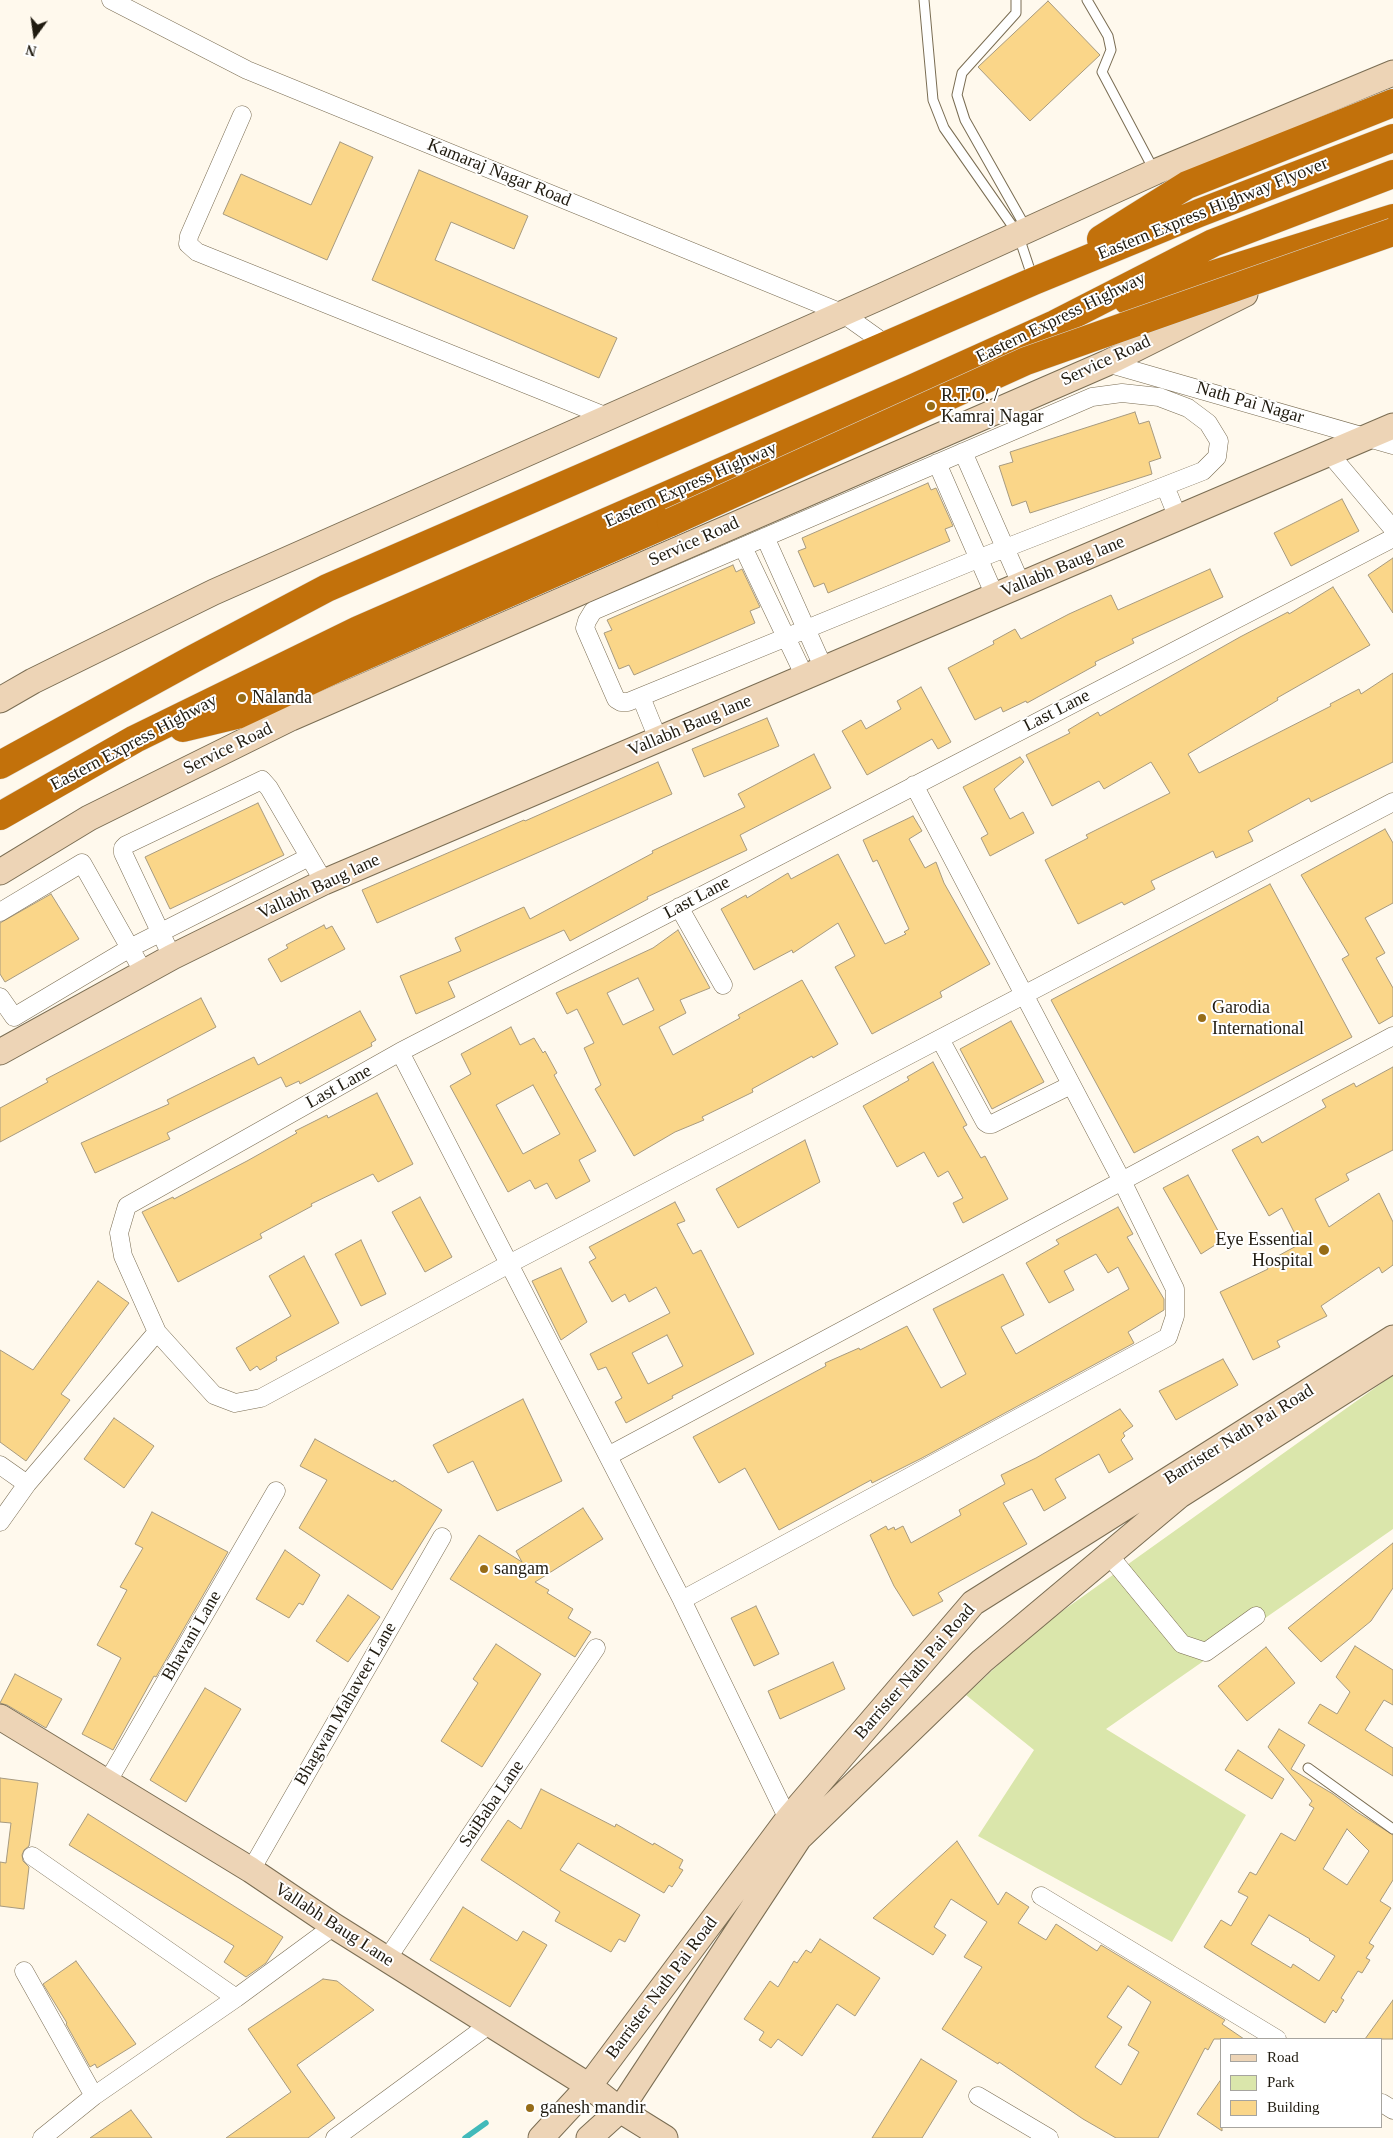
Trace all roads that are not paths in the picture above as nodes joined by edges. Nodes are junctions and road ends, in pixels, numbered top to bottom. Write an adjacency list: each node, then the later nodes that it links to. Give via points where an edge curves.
1 (112, 0): 17 (street, Kamaraj Nagar Road, via 247,70)
2 (924, 0): 14 (lane, via 933,100 944,128)
3 (1016, 0): 14 (lane, via 1016,13 962,73 957,95 965,120)
4 (1087, 0): 9 (lane, via 1108,36 1111,50 1102,72)
5 (1393, 73): 9 (street)
6 (1393, 103): 16 (highway, via 1187,185)
7 (242, 115): 21 (street, via 189,236 188,244 197,252)
8 (1393, 138): 16 (highway, Eastern Express Highway Flyover)
9 (1155, 172): 14 (street)
10 (1393, 174): 12 (highway, Eastern Express Highway)
11 (1393, 189): 12 (highway)
12 (1353, 190): 18 (highway, Eastern Express Highway, via 1213,243)
13 (1393, 219): 18 (highway); 20 (street, Service Road)
14 (1023, 232): 16 (lane); 17 (street)
15 (1393, 232): 43 (highway, bridge, via 1026,362 237,715)
16 (1034, 281): 19 (highway)
17 (842, 313): 19 (street, Kamaraj Nagar Road); 21 (street)
18 (1055, 324): 43 (highway, Eastern Express Highway, via 358,630)
19 (887, 345): 45 (highway, via 327,588)
20 (1107, 363): 23 (street, Nath Pai Nagar); 50 (street, Service Road, via 291,718 89,818)
21 (610, 418): 42 (street, via 214,592)
22 (1393, 426): 23 (street, Vallabh Baug lane)
23 (1369, 437): 24 (street, Nath Pai Nagar); 26 (street, Vallabh Baug lane)
24 (1393, 445)
25 (963, 452): 27 (street); 28 (street, via 1092,397 1122,393 1159,397 1188,408 1208,423 1219,441 1217,457 1202,471); 34 (street)
26 (1329, 453): 29 (street, Vallabh Baug lane); 30 (street)
27 (937, 463): 31 (street); 35 (street)
28 (1165, 486): 29 (street); 34 (street)
29 (1178, 518): 36 (street, Vallabh Baug lane)
30 (1393, 528)
31 (765, 537): 33 (street); 38 (street)
32 (1393, 538): 46 (street, Last Lane)
33 (744, 547): 39 (street); 41 (street, via 589,615 585,628 616,699 628,702)
34 (1005, 549): 35 (street); 36 (street)
35 (980, 558): 37 (street); 38 (street)
36 (1021, 584): 37 (street, Vallabh Baug lane)
37 (995, 596): 40 (street, Vallabh Baug lane)
38 (806, 630): 39 (street); 40 (street)
39 (785, 638): 40 (street); 41 (street)
40 (814, 673): 44 (street, Vallabh Baug lane)
41 (641, 697): 44 (street)
42 (0, 700)
43 (135, 739): 48 (highway, Eastern Express Highway)
44 (658, 739): 51 (street, Vallabh Baug lane)
45 (0, 765)
46 (914, 785): 52 (street, Last Lane); 59 (street)
47 (1393, 802): 59 (street, Last Lane)
48 (0, 816)
49 (309, 857): 51 (street); 54 (street); 54 (street, via 270,788 262,780 126,845 123,853)
50 (0, 872)
51 (324, 882): 56 (street, Vallabh Baug lane)
52 (679, 907): 58 (street); 64 (street, Last Lane)
53 (0, 912): 55 (street, via 82,863)
54 (160, 934): 55 (street); 56 (street)
55 (130, 948): 57 (street); 60 (street, via 14,1017)
56 (172, 957): 57 (street, Vallabh Baug lane)
57 (144, 973): 63 (street, Vallabh Baug lane)
58 (723, 985)
59 (1024, 995): 62 (street, Last Lane); 65 (street)
60 (0, 998)
61 (1393, 1036): 66 (street)
62 (940, 1039): 65 (street, via 988,1124); 67 (street, Last Lane)
63 (0, 1052)
64 (400, 1052): 67 (street); 68 (street, Last Lane, via 127,1206 119,1233 123,1256)
65 (1071, 1085): 66 (street)
66 (1122, 1181): 71 (street); 78 (street, via 1175,1288 1176,1316 1168,1337)
67 (509, 1264): 68 (street, Last Lane, via 260,1398 235,1403 214,1395); 71 (street)
68 (157, 1332): 73 (street)
69 (1393, 1338): 84 (street, Barrister Nath Pai Road, via 973,1603)
70 (1393, 1360): 77 (street, via 1180,1494)
71 (608, 1456): 78 (street)
72 (0, 1466): 73 (street)
73 (28, 1484): 75 (street)
74 (276, 1491): 83 (street, Bhavani Lane)
75 (0, 1522)
76 (442, 1537): 87 (street, Bhagwan Mahaveer Lane)
77 (1108, 1554): 79 (street, via 1182,1644 1206,1652); 84 (street)
78 (682, 1600): 84 (street)
79 (1256, 1616)
80 (596, 1648): 90 (street, SaiBaba Lane)
81 (0, 1717): 83 (street, Vallabh Baug Lane)
82 (1308, 1768): 85 (lane)
83 (108, 1781): 87 (street, Vallabh Baug Lane)
84 (795, 1827): 95 (street, Barrister Nath Pai Road); 98 (street)
85 (1393, 1829)
86 (32, 1856): 92 (street)
87 (251, 1870): 89 (street, Vallabh Baug Lane)
88 (1041, 1896): 94 (street)
89 (334, 1926): 90 (street, Vallabh Baug Lane); 92 (street)
90 (387, 1959): 93 (street, Vallabh Baug Lane)
91 (24, 1971): 96 (street)
92 (236, 1998): 96 (street)
93 (490, 2024): 95 (street, Vallabh Baug Lane); 100 (street)
94 (1275, 2038)
95 (589, 2086): 98 (street, Vallabh Baug Lane); 101 (street, Barrister Nath Pai Road)
96 (94, 2096): 99 (street)
97 (978, 2096): 104 (street)
98 (620, 2110): 102 (street); 103 (street, Vallabh Baug Lane)
99 (42, 2138)
100 (335, 2138)
101 (541, 2138)
102 (589, 2138)
103 (665, 2138)
104 (1049, 2138)

